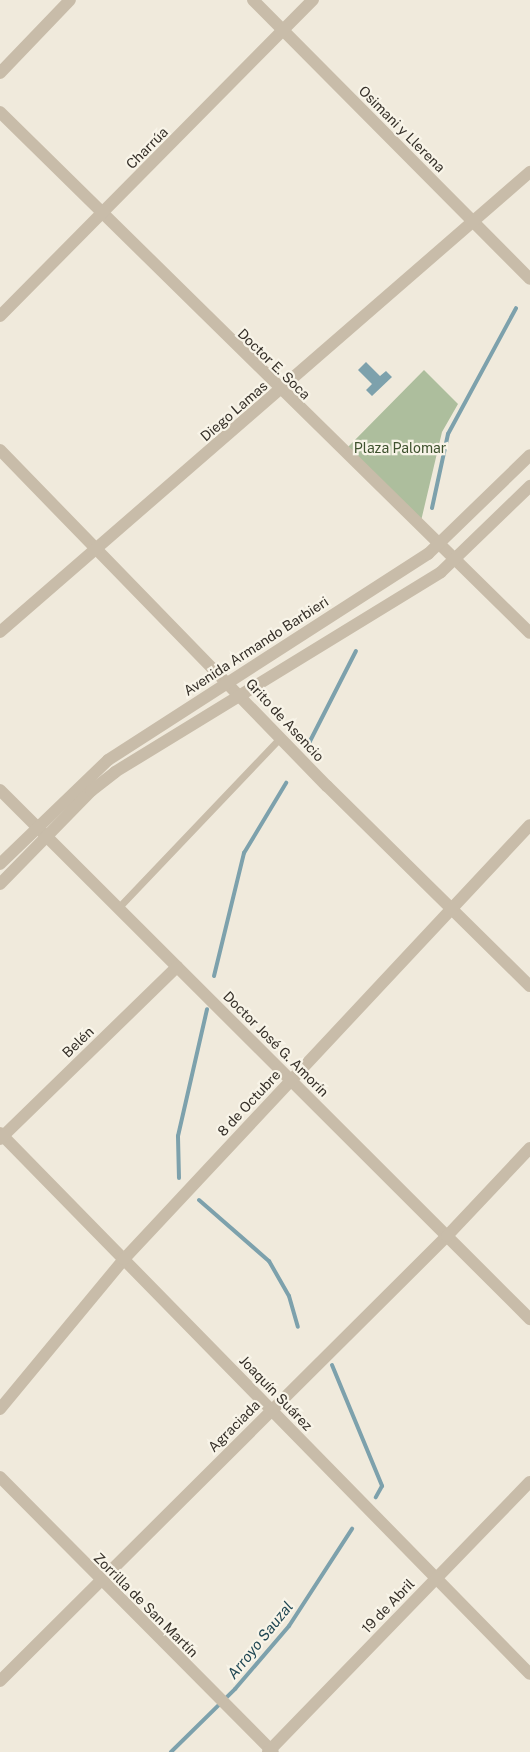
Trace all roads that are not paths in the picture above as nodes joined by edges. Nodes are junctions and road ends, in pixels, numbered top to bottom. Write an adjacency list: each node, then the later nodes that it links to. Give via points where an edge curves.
1 (70, 0): 5 (street)
2 (253, 0): 4 (street, Osimani y Llerena)
3 (312, 0): 4 (street, Charrúa)
4 (284, 31): 8 (street, Charrúa); 9 (street, Osimani y Llerena)
5 (0, 73)
6 (0, 112): 8 (street, Doctor E. Soca)
7 (530, 172): 9 (street, Diego Lamas)
8 (102, 215): 11 (street, Charrúa); 12 (street, Doctor E. Soca)
9 (472, 220): 10 (street, Osimani y Llerena); 12 (street, Diego Lamas)
10 (530, 279)
11 (0, 316)
12 (280, 391): 16 (street, Doctor E. Soca); 17 (street, Diego Lamas)
13 (0, 450): 17 (street, Grito de Asencio)
14 (530, 455): 16 (street, Avenida Armando Barbieri)
15 (530, 486): 18 (street)
16 (439, 546): 18 (street, Doctor E. Soca); 21 (street, Avenida Armando Barbieri)
17 (97, 548): 19 (street, Diego Lamas); 21 (street, Grito de Asencio)
18 (455, 561): 20 (street, Doctor E. Soca); 22 (street)
19 (0, 632)
20 (530, 633)
21 (228, 681): 22 (street, Grito de Asencio); 26 (street, Avenida Armando Barbieri, via 108,760)
22 (240, 693): 23 (street, Grito de Asencio); 27 (street, via 115,772)
23 (281, 737): 30 (lane); 31 (street, Grito de Asencio)
24 (0, 790): 26 (street, Doctor José G. Amorín)
25 (530, 825): 31 (street, 8 de Octubre)
26 (37, 827): 27 (street, Doctor José G. Amorín); 28 (street, Avenida Armando Barbieri)
27 (46, 837): 29 (street); 30 (street, Doctor José G. Amorín)
28 (0, 864)
29 (0, 884)
30 (118, 908): 32 (street, Doctor José G. Amorín)
31 (451, 909): 33 (street, Grito de Asencio); 34 (street, 8 de Octubre)
32 (177, 967): 34 (street, Doctor José G. Amorín); 35 (street, Belén)
33 (530, 986)
34 (290, 1080): 37 (street, Doctor José G. Amorín); 38 (street, 8 de Octubre)
35 (1, 1136): 38 (street, Joaquín Suárez)
36 (530, 1148): 37 (street, Agraciada)
37 (447, 1236): 39 (street, Doctor José G. Amorín); 41 (street, Agraciada)
38 (124, 1259): 40 (street, 8 de Octubre); 41 (street, Joaquín Suárez)
39 (530, 1319)
40 (0, 1409)
41 (272, 1410): 44 (street, Joaquín Suárez); 45 (street, Agraciada)
42 (0, 1477): 45 (street, Zorrilla de San Martín)
43 (530, 1482): 44 (street, 19 de Abril)
44 (435, 1579): 46 (street, Joaquín Suárez); 48 (street, 19 de Abril)
45 (102, 1581): 47 (street, Agraciada); 48 (street, Zorrilla de San Martín)
46 (530, 1674)
47 (0, 1682)
48 (270, 1751)

